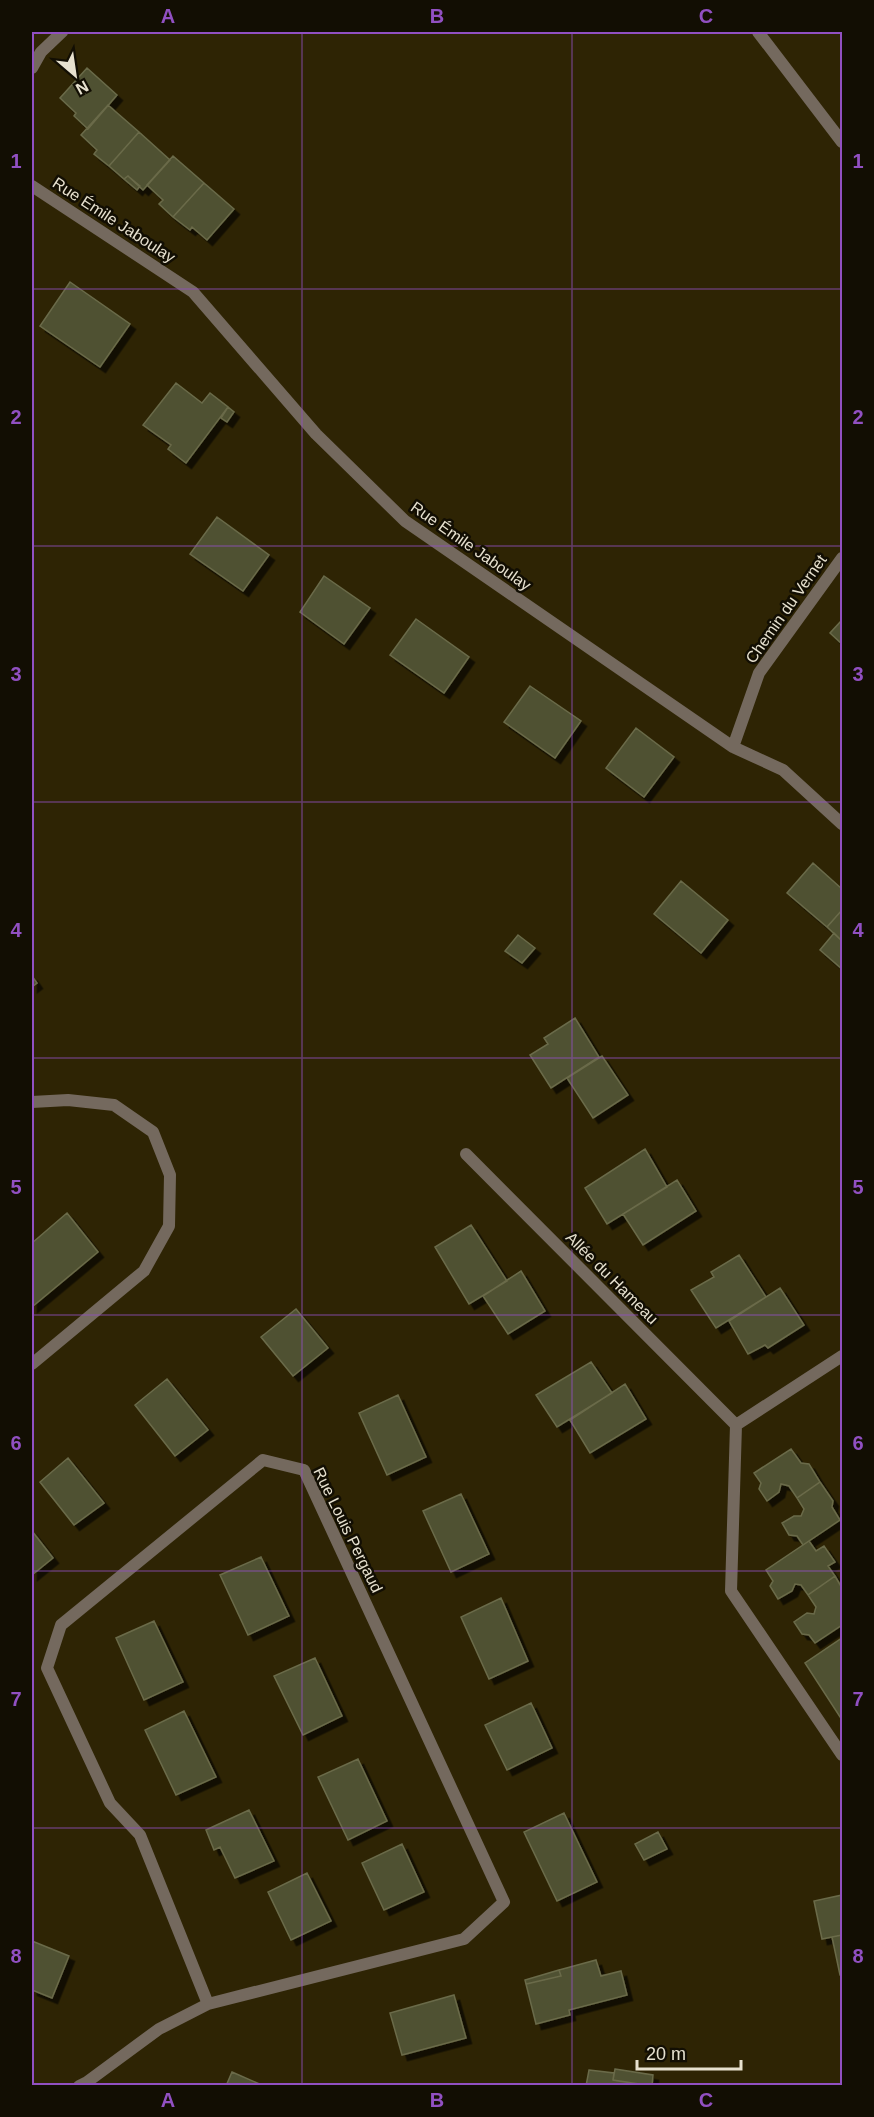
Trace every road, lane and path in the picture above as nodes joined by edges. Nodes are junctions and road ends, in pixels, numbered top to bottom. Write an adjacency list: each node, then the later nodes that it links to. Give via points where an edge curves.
1 (62, 32): 3 (street, via 41,52)
2 (758, 32): 4 (street)
3 (32, 68)
4 (843, 142)
5 (32, 186): 7 (street, Rue Émile Jaboulay, via 193,292 316,434 405,521)
6 (843, 558): 7 (street, Chemin du Vernet, via 759,673)
7 (734, 747): 8 (street, Rue Émile Jaboulay, via 783,770)
8 (843, 824)
9 (32, 1102): 12 (street, via 68,1100 114,1105 153,1132 170,1175 169,1226 144,1271)
10 (466, 1154): 13 (street, Allée du Hameau)
11 (843, 1356): 13 (street)
12 (32, 1364)
13 (736, 1425): 14 (street, via 731,1591)
14 (843, 1755)
15 (208, 2004): 15 (street, Rue Louis Pergaud, via 464,1938 504,1902 304,1470 262,1461 61,1625 47,1668 110,1803 140,1835); 16 (street, Rue Louis Pergaud, via 159,2029)
16 (79, 2085)

